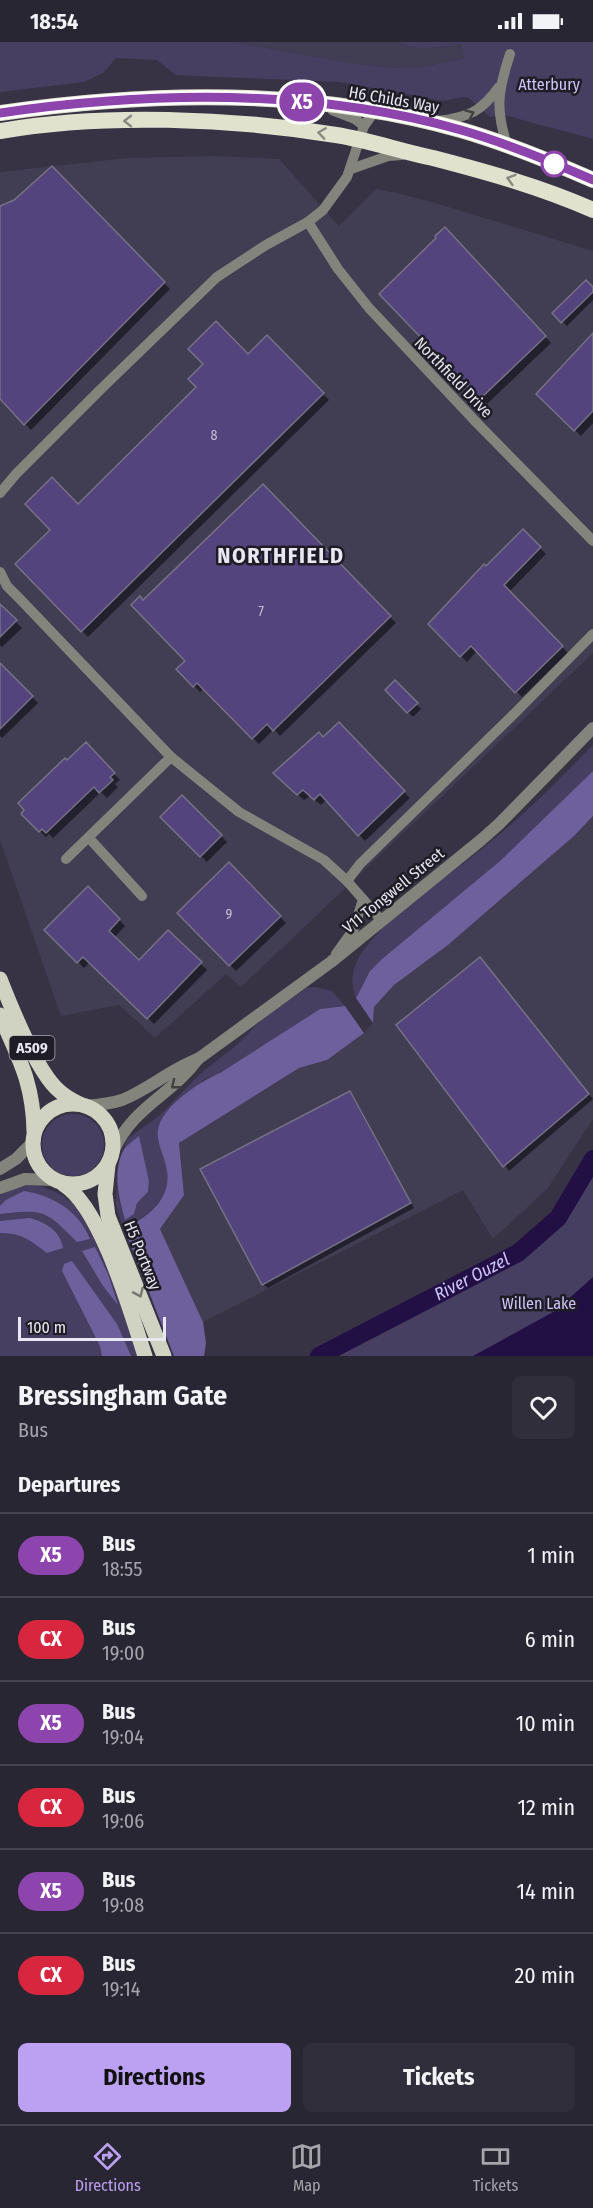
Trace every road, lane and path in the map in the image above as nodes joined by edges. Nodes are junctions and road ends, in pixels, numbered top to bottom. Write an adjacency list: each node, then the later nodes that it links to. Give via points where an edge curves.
1 (510, 54): 2 (street)
2 (500, 86): 6 (street, one-way to 2, via 475,112 488,103); 9 (street, via 499,115)
3 (322, 104): 4 (highway, H6 Childs Way); 5 (highway, H6 Childs Way, via 186,96 85,102); 8 (street, via 355,119)
4 (374, 112): 6 (highway, H6 Childs Way); 8 (street)
5 (0, 113)
6 (429, 122): 9 (highway, H6 Childs Way)
7 (0, 131): 8 (highway, one-way to 7, via 205,122 117,121)
8 (361, 133): 10 (highway); 11 (street)
9 (507, 146): 12 (highway, H6 Childs Way)
10 (434, 159): 11 (street, via 388,156); 13 (highway, one-way to 10, via 502,176)
11 (351, 170): 14 (street, via 332,201)
12 (590, 179)
13 (593, 210)
14 (308, 222): 15 (street, via 216,277); 16 (street, Northfield Drive, via 369,308)
15 (0, 493)
16 (593, 541)
17 (0, 572): 20 (street, via 7,586)
18 (593, 633): 23 (street)
19 (593, 728): 26 (street, V11 Tongwell Street, via 499,824)
20 (171, 757): 21 (street); 23 (street, via 227,804 324,860)
21 (89, 838): 22 (street); 24 (street)
22 (66, 859)
23 (347, 881): 25 (street)
24 (142, 896)
25 (363, 899): 26 (street); 27 (street, via 354,929)
26 (382, 921): 27 (street, V11 Tongwell Street)
27 (331, 962): 30 (street, V11 Tongwell Street)
28 (0, 979): 31 (main road, A509, via 48,1079)
29 (0, 1015): 32 (main road, A509, via 29,1083)
30 (198, 1059): 31 (street, V11 Tongwell Street, via 120,1100); 33 (street, V11 Tongwell Street, one-way to 33, via 186,1077 131,1121)
31 (82, 1105): 32 (main road, via 52,1109 39,1122); 33 (main road, A509, via 107,1124 113,1142)
32 (33, 1137): 34 (street, via 16,1159); 35 (main road, A509, via 37,1164)
33 (110, 1159): 35 (main road, via 99,1175 88,1182); 37 (main road, H5 Portway / A509)
34 (0, 1169)
35 (58, 1182): 36 (street, via 25,1179); 37 (main road, H5 Portway / A509)
36 (0, 1188)
37 (101, 1219): 38 (main road, H5 Portway / A509)
38 (111, 1243): 39 (main road, H5 Portway / A509, one-way to 39); 40 (main road, H5 Portway / A509)
39 (162, 1351)
40 (143, 1352)

